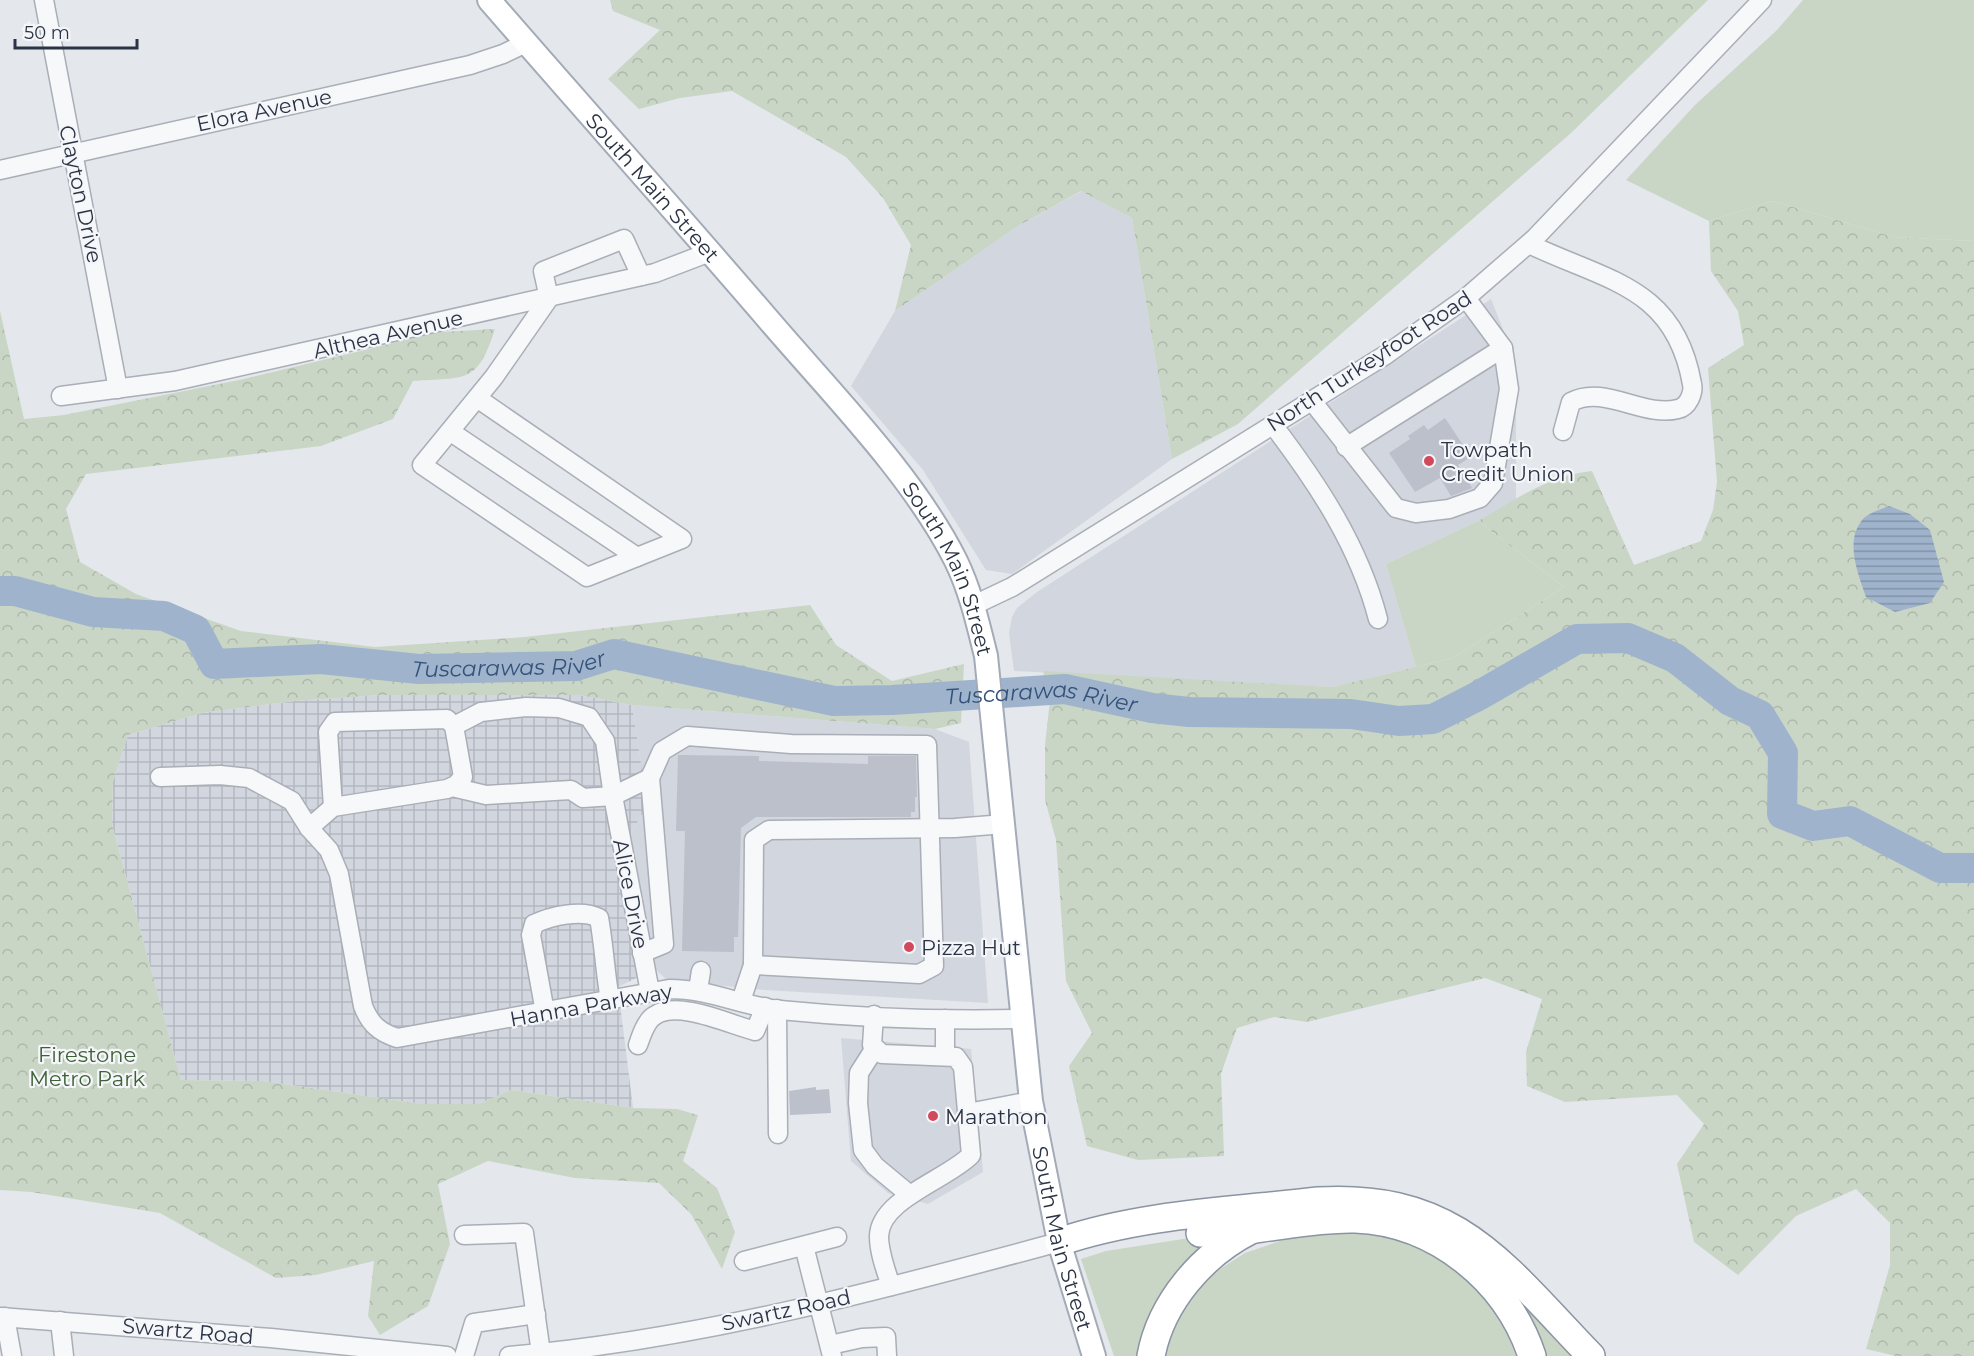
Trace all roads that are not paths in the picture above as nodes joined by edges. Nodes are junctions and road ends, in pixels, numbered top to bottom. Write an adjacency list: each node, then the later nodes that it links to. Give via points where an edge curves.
1 (44, 0): 5 (street, Clayton Drive)
2 (489, 0): 4 (main road, South Main Street)
3 (1762, 0): 7 (street, North Turkeyfoot Road)
4 (526, 43): 5 (street, Elora Avenue, via 470,65); 8 (main road, South Main Street)
5 (72, 153): 6 (street, Elora Avenue); 13 (street, Clayton Drive)
6 (0, 170)
7 (1529, 244): 11 (street, North Turkeyfoot Road); 18 (street, via 1636,290 1657,308 1671,324 1687,356 1693,389 1681,408 1660,412 1582,396 1571,402)
8 (710, 252): 9 (street, Althea Avenue); 22 (main road, South Main Street, via 905,480 940,531)
9 (641, 276): 10 (street, Althea Avenue); 10 (street, via 624,239 543,271)
10 (549, 298): 13 (street, Althea Avenue, via 175,381); 15 (street)
11 (1466, 298): 12 (street); 16 (street, North Turkeyfoot Road)
12 (1503, 348): 20 (street); 20 (street, via 1509,388 1503,428 1493,483 1480,498 1449,509 1416,513 1396,508)
13 (118, 389): 14 (street, Althea Avenue)
14 (61, 396)
15 (477, 398): 19 (street); 21 (street, via 682,539)
16 (1312, 401): 17 (street, North Turkeyfoot Road); 20 (street)
17 (1273, 425): 22 (street, North Turkeyfoot Road, via 1012,587); 23 (street, via 1307,470 1352,546 1369,584)
18 (1563, 431)
19 (451, 432): 21 (street); 21 (street, via 422,465 587,577)
20 (1346, 447)
21 (637, 557)
22 (974, 605): 30 (main road, South Main Street, via 986,656)
23 (1378, 619)
24 (454, 726): 27 (street, via 463,777); 28 (street, Alice Drive, via 481,712 526,707 559,708 589,717 605,741); 29 (street, via 447,719 335,722 328,732)
25 (160, 777): 31 (street, Hanna Parkway, via 249,778 292,801)
26 (650, 778): 28 (street); 32 (street, via 662,751 687,736 791,744 927,745); 33 (street, via 664,944)
27 (452, 787): 28 (street, via 486,795 571,790 583,798); 29 (street)
28 (613, 796): 33 (street, Alice Drive)
29 (333, 807): 31 (street)
30 (1004, 824): 32 (street); 45 (main road, South Main Street)
31 (309, 828): 42 (street, Hanna Parkway, via 329,850 339,874 363,1006 375,1027 397,1038 409,1037)
32 (929, 829): 34 (street, via 769,830 754,840); 34 (street, via 934,966 919,974)
33 (642, 953): 37 (street, Alice Drive)
34 (753, 965): 39 (street)
35 (701, 971): 36 (street)
36 (698, 990): 37 (street, Hanna Parkway); 39 (street, Hanna Parkway)
37 (656, 991): 38 (street, Hanna Parkway); 41 (street, Alice Drive)
38 (610, 999): 42 (street, Hanna Parkway); 42 (street, via 599,918 589,913 545,919 534,924 531,935)
39 (741, 1001): 40 (street, Hanna Parkway)
40 (771, 1008): 41 (street, via 755,1031 685,1011); 43 (street, Hanna Parkway); 51 (street)
41 (666, 1011): 46 (street, via 653,1016)
42 (545, 1012)
43 (874, 1015): 44 (street, Hanna Parkway); 47 (street)
44 (945, 1019): 45 (street, Hanna Parkway); 48 (street)
45 (1023, 1020): 49 (main road, South Main Street)
46 (638, 1045)
47 (875, 1048): 48 (street, via 882,1054); 52 (street, via 859,1073 863,1150 875,1167)
48 (945, 1054): 50 (street, via 956,1057 963,1067)
49 (1031, 1101): 50 (street); 56 (main road, South Main Street)
50 (968, 1113): 52 (street, via 971,1155 948,1174)
51 (778, 1134)
52 (910, 1195): 59 (street, via 888,1214 879,1234)
53 (1252, 1230): 56 (highway, via 1228,1229 1108,1245); 73 (highway, via 1236,1238 1191,1277 1173,1300); 74 (highway, via 1356,1219 1382,1222 1427,1237 1449,1248 1485,1277 1517,1321)
54 (464, 1235): 61 (street, via 524,1233)
55 (837, 1237): 57 (street)
56 (1059, 1242): 59 (street, Swartz Road); 72 (main road, South Main Street); 75 (highway, via 1130,1224 1318,1201 1347,1199 1396,1206 1426,1214 1467,1235)
57 (804, 1246): 58 (street); 60 (street)
58 (744, 1261)
59 (891, 1286): 60 (street, Swartz Road)
60 (820, 1305): 64 (street); 65 (street, Swartz Road, via 646,1339)
61 (536, 1314): 65 (street); 69 (street, via 474,1323)
62 (3, 1317): 63 (street, Swartz Road); 66 (street)
63 (60, 1321): 67 (street); 68 (street, Swartz Road)
64 (831, 1350): 71 (street, via 862,1338 886,1337)
65 (542, 1353): 70 (street, Swartz Road)
66 (12, 1356)
67 (64, 1356)
68 (447, 1356)
69 (464, 1356)
70 (509, 1356)
71 (887, 1356)
72 (1094, 1356)
73 (1151, 1356)
74 (1532, 1356)
75 (1591, 1356)

